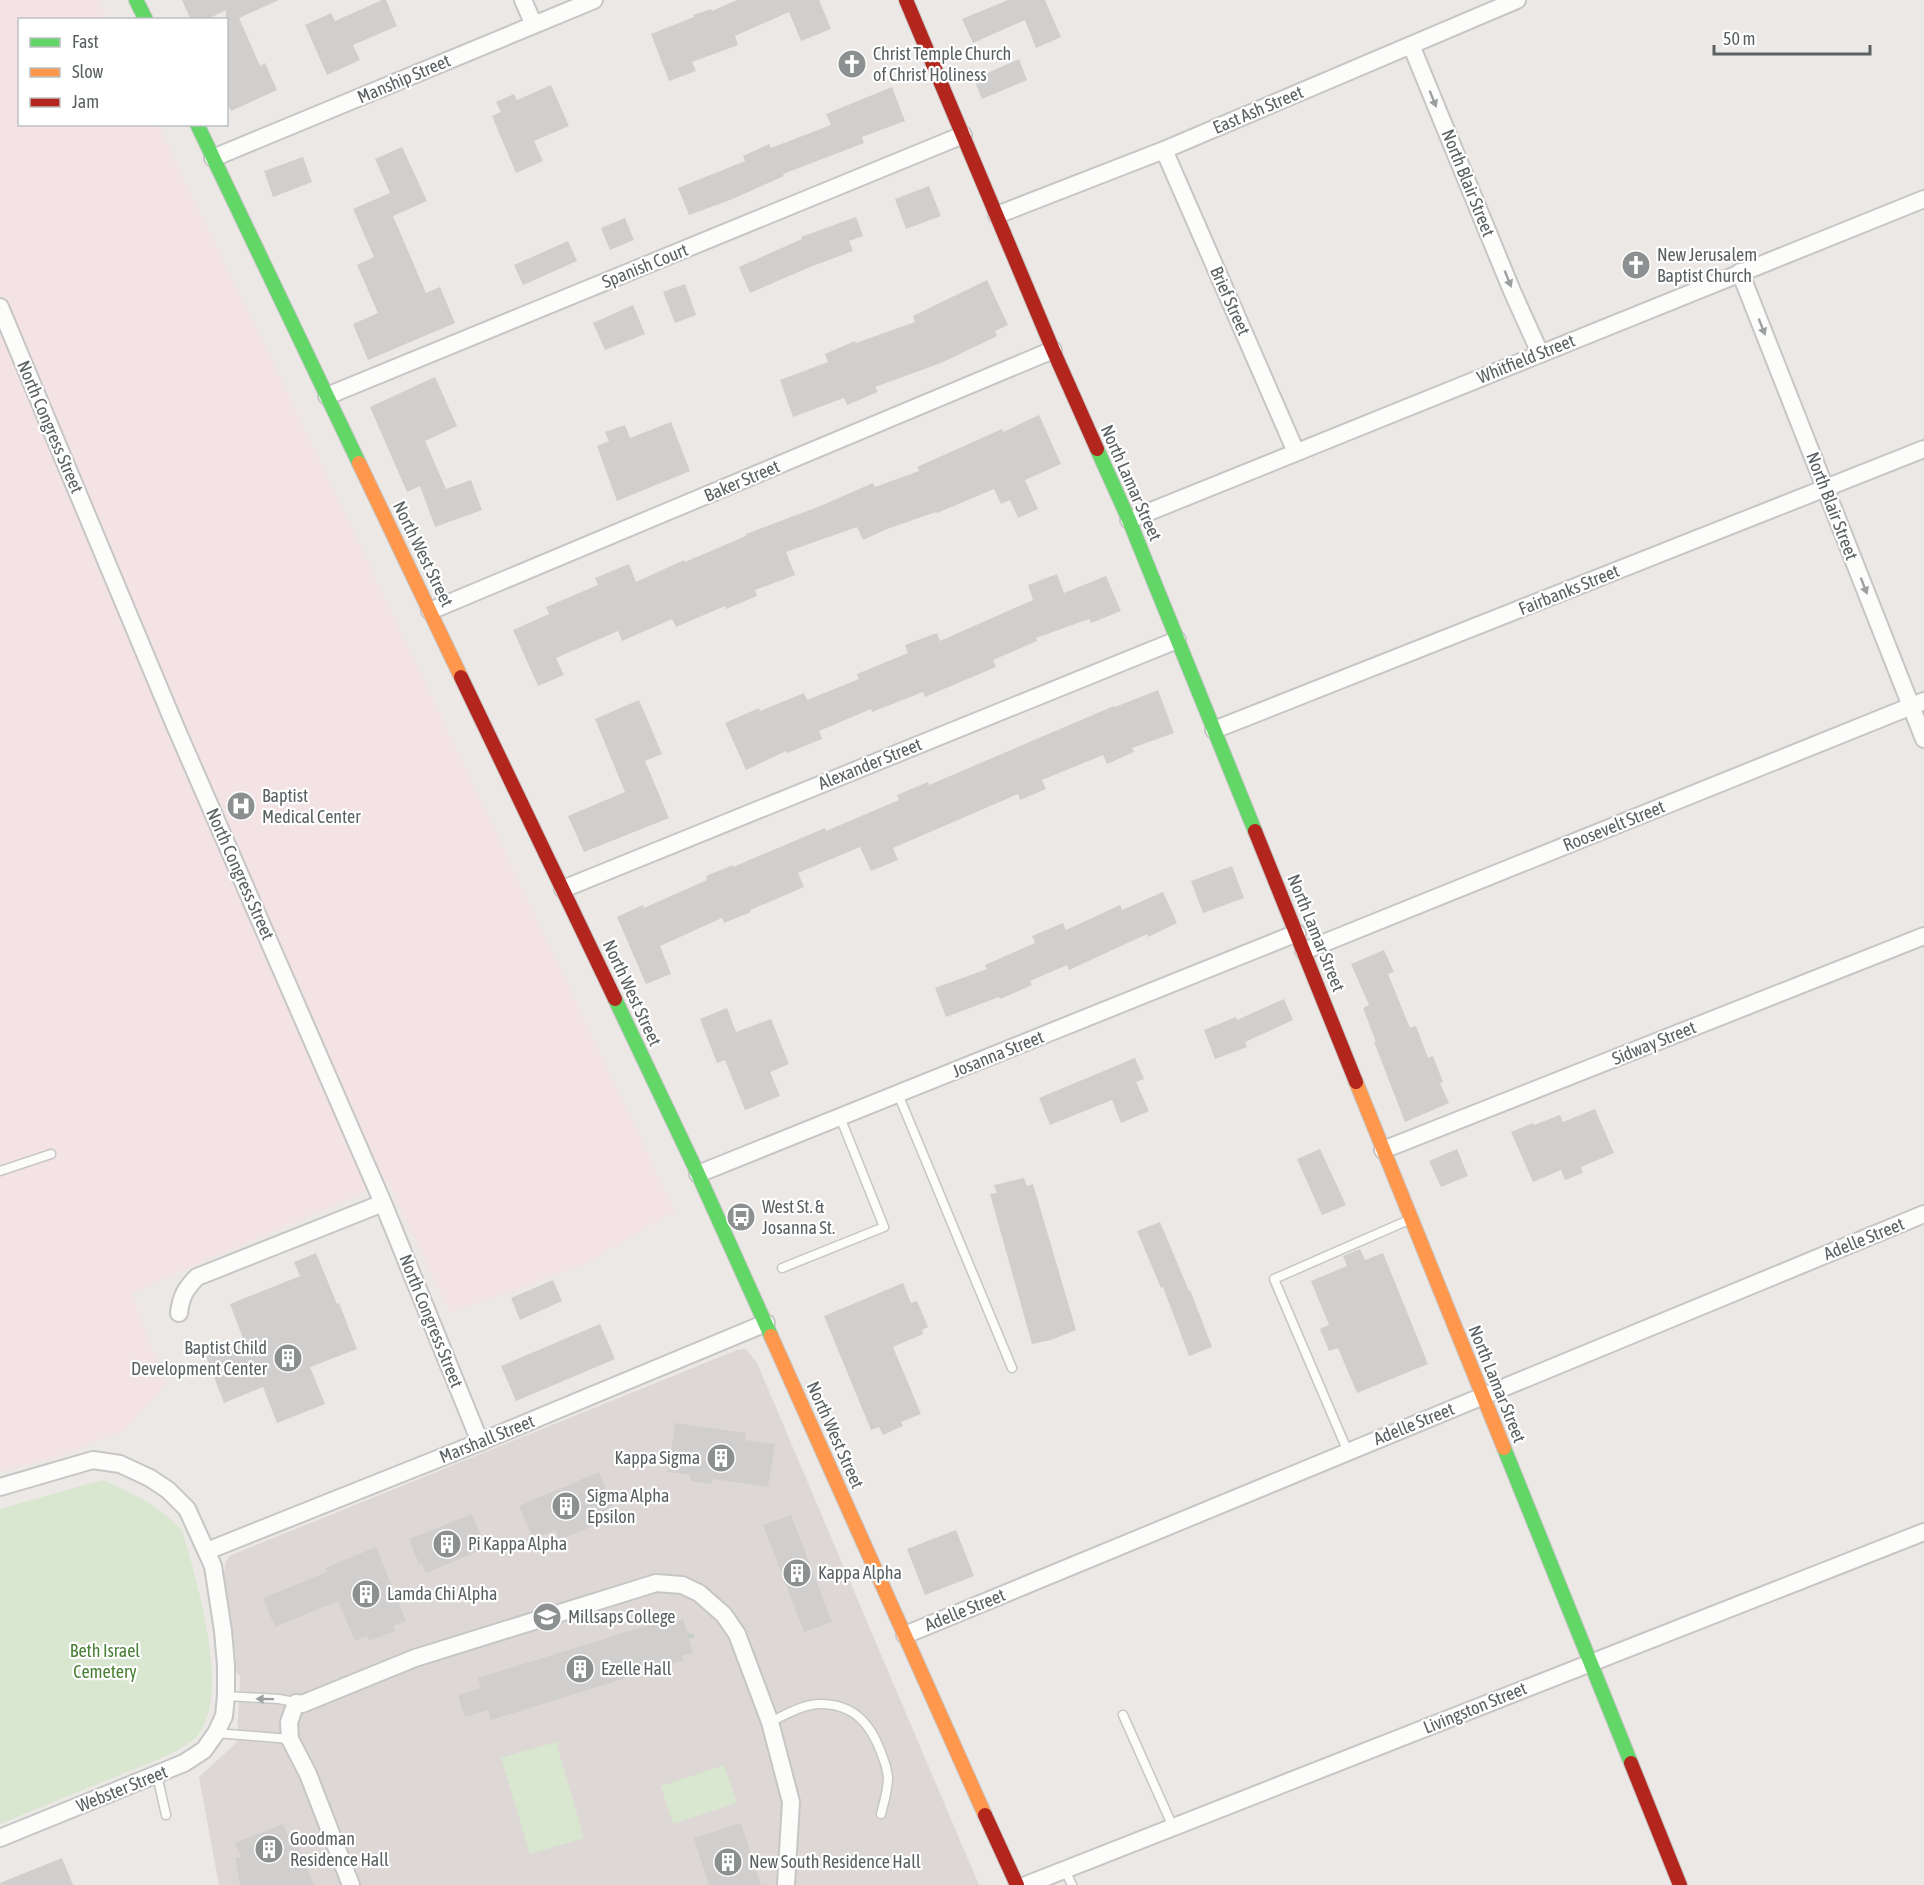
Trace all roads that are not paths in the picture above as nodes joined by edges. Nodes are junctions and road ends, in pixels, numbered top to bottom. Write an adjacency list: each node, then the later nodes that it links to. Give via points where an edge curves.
1 (136, 0): 6 (street)
2 (523, 0): 7 (street)
3 (594, 0): 7 (street, Manship Street)
4 (906, 0): 10 (street, North Lamar Street)
5 (1517, 0): 8 (street, East Ash Street)
6 (145, 18)
7 (534, 25): 12 (street, Manship Street)
8 (1411, 45): 11 (street, East Ash Street); 19 (street, North Blair Street, one-way to 19)
9 (198, 126): 12 (street, North West Street)
10 (963, 135): 14 (street, North Lamar Street); 20 (street, Spanish Court)
11 (1164, 150): 14 (street, East Ash Street); 22 (street, Brief Street)
12 (213, 158): 20 (street, North West Street)
13 (1924, 199): 15 (street, Whitfield Street)
14 (997, 215): 18 (street, North Lamar Street)
15 (1740, 272): 19 (street, Whitfield Street); 23 (street, North Blair Street, one-way to 23)
16 (0, 307): 17 (street, North Congress Street)
17 (5, 333): 40 (street, North Congress Street)
18 (1053, 350): 24 (street, North Lamar Street); 25 (street, Baker Street)
19 (1540, 353): 22 (street, Whitfield Street)
20 (327, 396): 25 (street, North West Street)
21 (1924, 449): 23 (street, Fairbanks Street)
22 (1296, 452): 24 (street, Whitfield Street)
23 (1825, 488): 27 (street, North Blair Street, one-way to 27); 28 (street, Fairbanks Street)
24 (1129, 520): 26 (street, North Lamar Street)
25 (430, 611): 30 (street, North West Street)
26 (1177, 640): 28 (street, North Lamar Street); 30 (street, Alexander Street)
27 (1918, 703): 29 (street, North Blair Street); 33 (street, Roosevelt Street)
28 (1214, 730): 31 (street, North Lamar Street)
29 (1924, 739)
30 (563, 889): 39 (street, North West Street)
31 (1296, 933): 33 (street, North Lamar Street); 34 (street, Josanna Street)
32 (1924, 936): 36 (street, Sidway Street)
33 (1304, 951): 36 (street, North Lamar Street)
34 (898, 1094): 35 (street, Josanna Street); 46 (lane)
35 (840, 1117): 39 (street, Josanna Street); 43 (lane, via 884,1227)
36 (1383, 1150): 42 (street, North Lamar Street)
37 (51, 1154): 38 (lane)
38 (0, 1171)
39 (698, 1174): 45 (street, North West Street)
40 (382, 1203): 44 (street, via 196,1277 180,1299); 48 (street, North Congress Street)
41 (1924, 1214): 47 (street, Adelle Street)
42 (1411, 1219): 47 (street, North Lamar Street); 49 (lane, via 1274,1279)
43 (782, 1268)
44 (179, 1313)
45 (766, 1323): 48 (street, Marshall Street); 53 (street, North West Street)
46 (1012, 1368)
47 (1483, 1396): 49 (street, Adelle Street); 54 (street, North Lamar Street)
48 (480, 1442): 52 (street, Marshall Street)
49 (1348, 1452): 53 (street, Adelle Street)
50 (1, 1481): 52 (street, Webster Street, via 93,1460 120,1464 150,1478 188,1509)
51 (1924, 1532): 54 (street, Livingston Street)
52 (207, 1551): 55 (street, Webster Street, via 224,1631)
53 (905, 1635): 69 (street, North West Street)
54 (1590, 1663): 64 (street, Livingston Street); 71 (street, North Lamar Street)
55 (226, 1696): 56 (lane, one-way to 55); 59 (street, Webster Street, via 224,1716)
56 (302, 1704): 58 (street, via 415,1658 656,1583 682,1585 699,1593 724,1615 737,1634); 60 (street, via 296,1703 289,1722)
57 (1123, 1715): 64 (lane)
58 (770, 1722): 62 (lane, via 818,1704 849,1710 866,1722 887,1770); 68 (street, via 791,1802)
59 (216, 1733): 60 (lane); 61 (street, Webster Street, via 204,1750)
60 (290, 1738): 67 (street)
61 (157, 1775): 63 (lane); 65 (street, Webster Street)
62 (881, 1814)
63 (166, 1815)
64 (1173, 1827): 66 (street, Livingston Street)
65 (0, 1838)
66 (1068, 1877): 70 (street, Livingston Street)
67 (351, 1885)
68 (786, 1885)
69 (1017, 1885)
70 (1026, 1885)
71 (1680, 1885)

